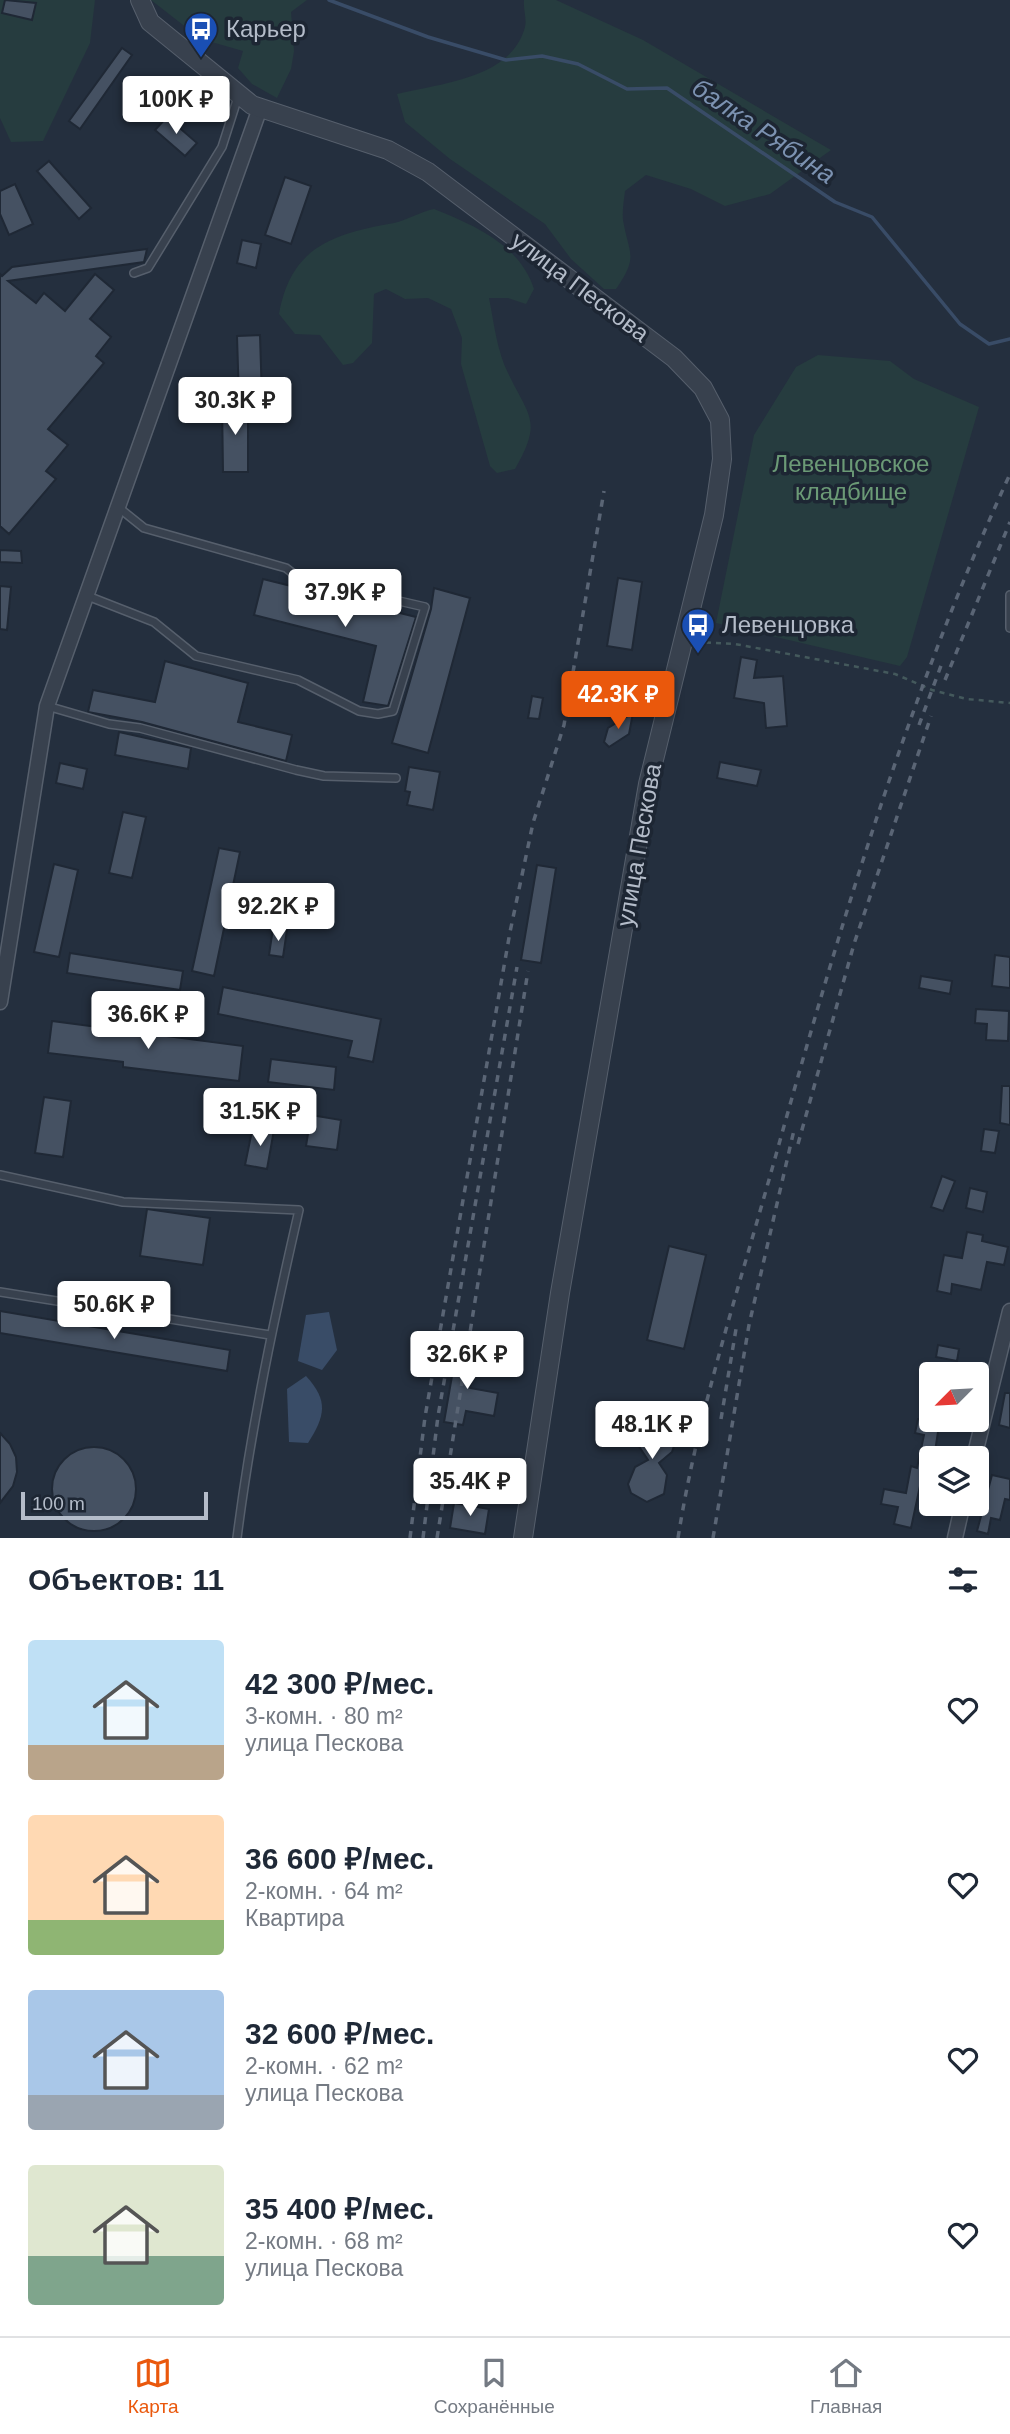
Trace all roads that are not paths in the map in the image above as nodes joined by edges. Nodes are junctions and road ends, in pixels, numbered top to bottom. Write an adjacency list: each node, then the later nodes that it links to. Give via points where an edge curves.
1 (140, 0): 2 (street, улица Пескова, via 150,22)
2 (238, 94): 3 (street, улица Пескова); 4 (lane, via 215,158 148,268)
3 (260, 108): 5 (street); 19 (street, улица Пескова, via 388,150 428,172 674,358 703,388 720,420 722,459 714,515 648,784 560,1293)
4 (134, 273)
5 (117, 506): 6 (street); 6 (lane, via 144,528 286,568 299,578 425,607 393,711 359,711 298,680 196,656 154,622)
6 (85, 594): 9 (street)
7 (1010, 595): 8 (lane)
8 (1010, 628)
9 (47, 706): 10 (lane, via 324,776); 11 (street)
10 (396, 778)
11 (0, 1002)
12 (0, 1175): 15 (lane, via 123,1202 299,1210)
13 (0, 1292): 15 (lane)
14 (1010, 1311): 16 (street)
15 (270, 1335): 18 (lane)
16 (977, 1446)
17 (961, 1516): 20 (street)
18 (237, 1538)
19 (523, 1538)
20 (958, 1538)

